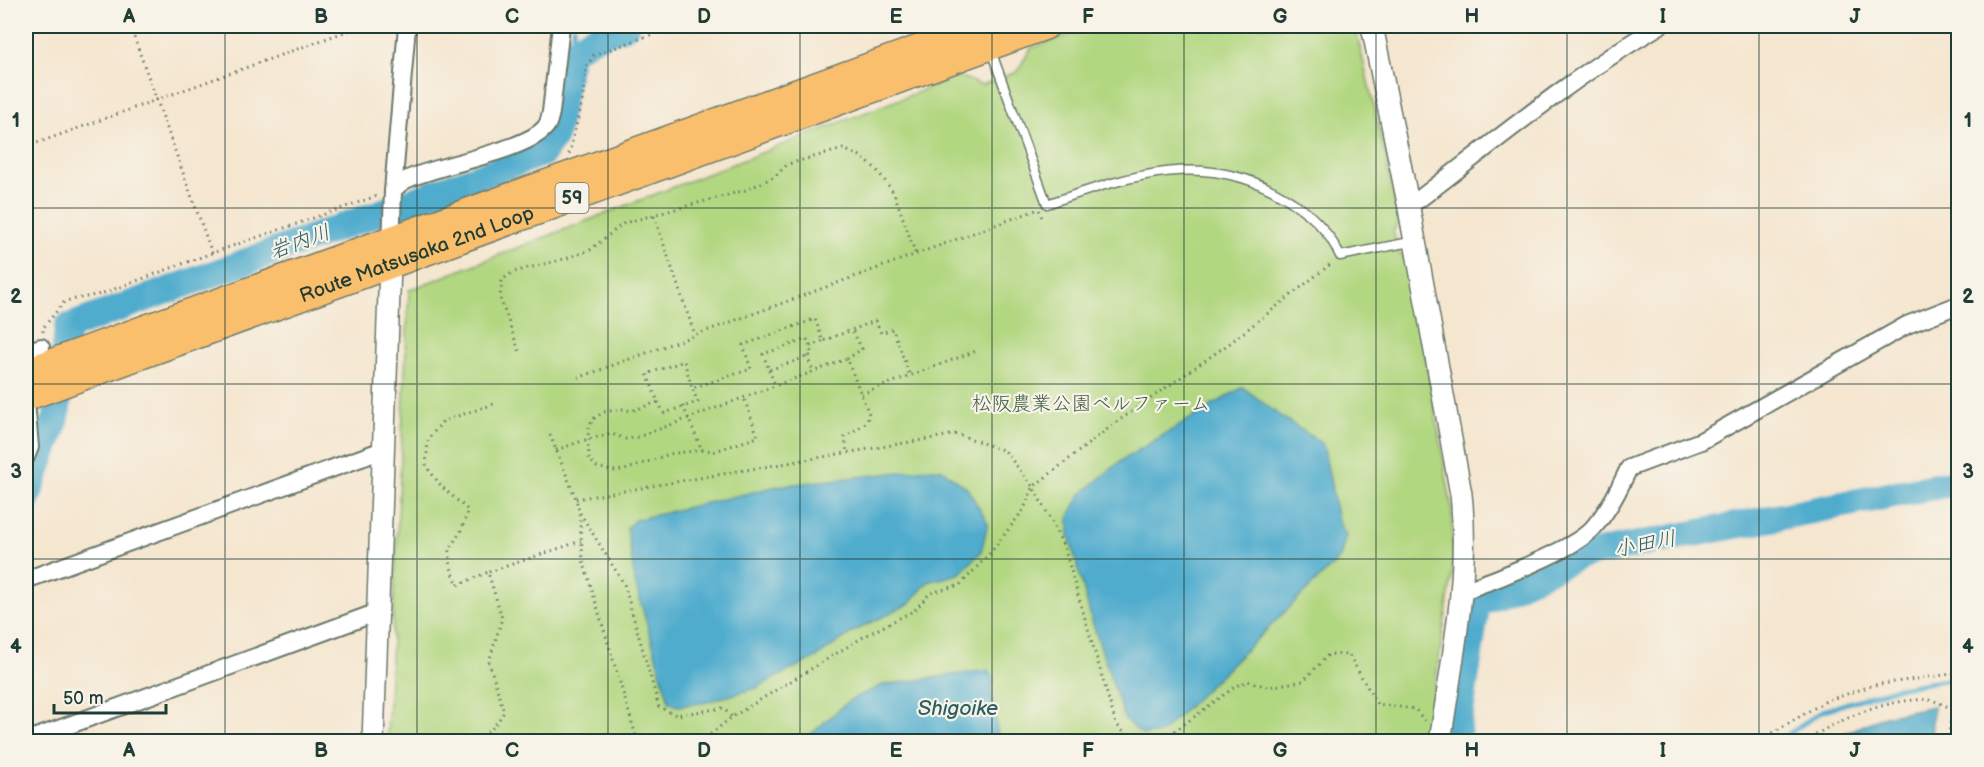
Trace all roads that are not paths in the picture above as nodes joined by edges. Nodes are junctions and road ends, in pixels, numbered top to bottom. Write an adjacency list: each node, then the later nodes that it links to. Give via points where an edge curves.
1 (407, 26): 7 (street)
2 (561, 26): 7 (street, via 547,126 531,140 423,172)
3 (1045, 26): 6 (main road, Route Matsusaka 2nd Loop / 59)
4 (1372, 26): 8 (street)
5 (1659, 26): 8 (street, via 1558,94 1418,200)
6 (986, 36): 9 (lane, via 1047,204 1123,179 1174,170 1200,170 1243,179 1297,205 1332,238 1340,256); 10 (main road, Route Matsusaka 2nd Loop / 59); 10 (main road, Route Matsusaka 2nd Loop / 59, via 570,175)
7 (393, 191): 10 (street)
8 (1408, 203): 9 (street)
9 (1415, 241): 19 (street, via 1461,494 1465,529)
10 (391, 242): 13 (main road, Route Matsusaka 2nd Loop / 59); 16 (street)
11 (1959, 305): 19 (street, via 1907,325 1701,441 1629,468 1592,530 1570,545)
12 (33, 360): 13 (main road, Route Matsusaka 2nd Loop / 59)
13 (95, 360): 14 (main road, Route Matsusaka 2nd Loop / 59)
14 (26, 397)
15 (26, 402): 17 (street, via 30,447)
16 (383, 450): 18 (street); 20 (street)
17 (26, 457)
18 (31, 578)
19 (1462, 591): 23 (street)
20 (378, 612): 21 (street); 22 (street)
21 (26, 741)
22 (374, 741)
23 (1440, 741)

